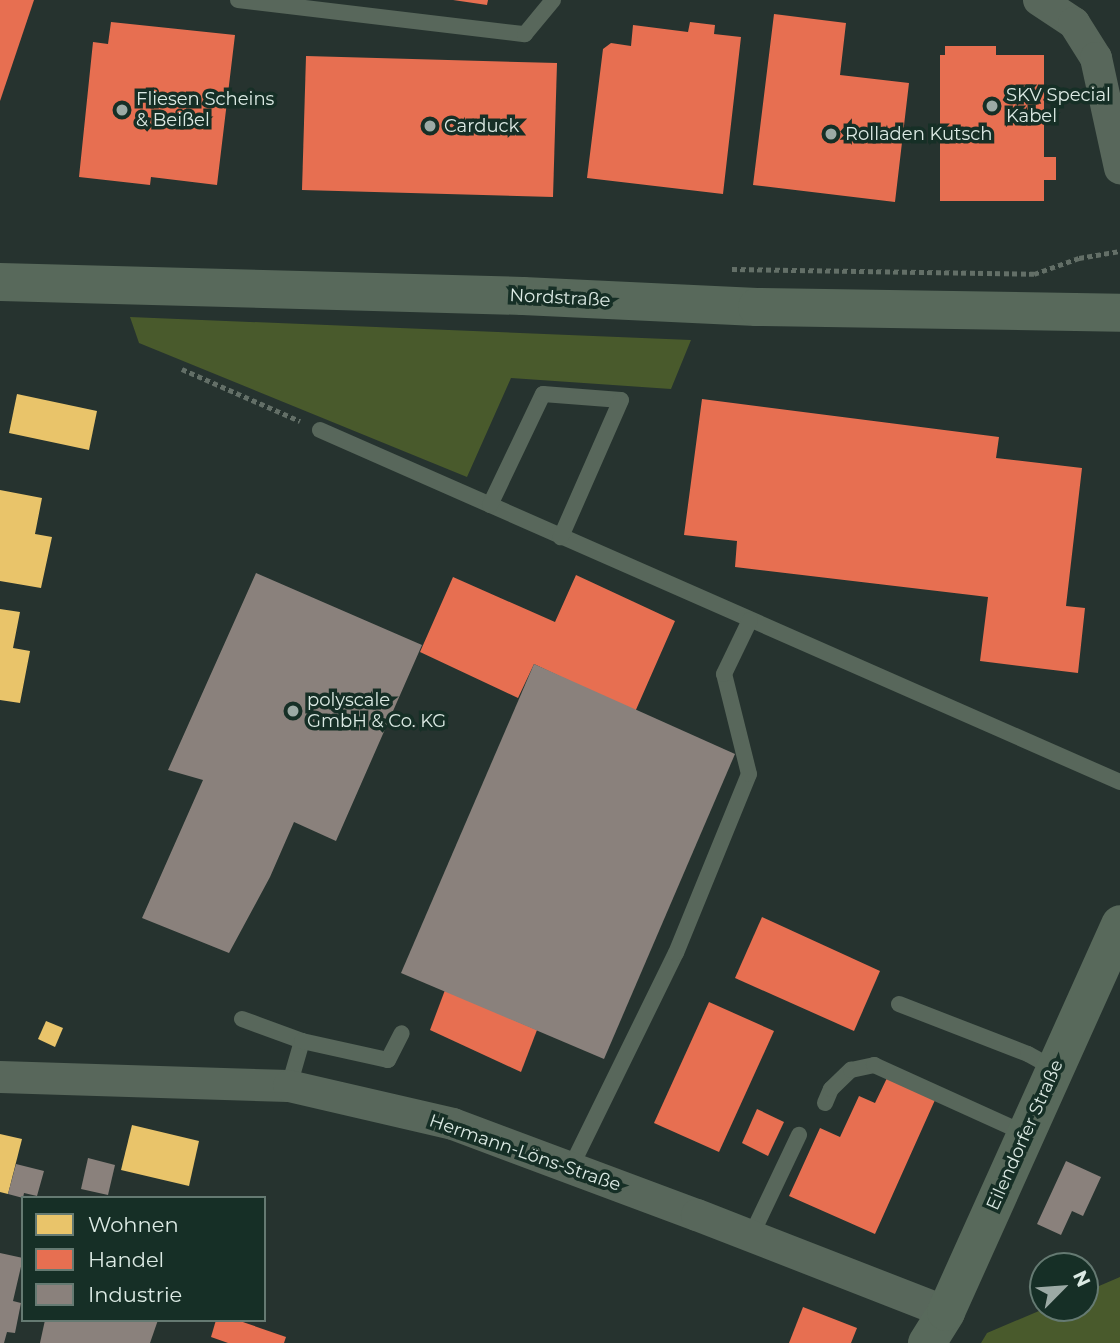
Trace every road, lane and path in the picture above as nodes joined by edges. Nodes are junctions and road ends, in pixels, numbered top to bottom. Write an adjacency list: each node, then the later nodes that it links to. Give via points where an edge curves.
1 (238, 0): 2 (lane, via 525,34)
2 (553, 0)
3 (1039, 0): 4 (street, via 1074,23 1096,58)
4 (1120, 168)
5 (0, 282): 6 (street, Nordstraße, via 757,307)
6 (1120, 313)
7 (182, 369): 8 (path)
8 (320, 430): 9 (lane)
9 (490, 505): 10 (lane); 10 (lane, via 543,394 621,400)
10 (561, 537): 11 (lane)
11 (750, 620): 12 (lane); 24 (lane, via 724,674 748,774 676,953)
12 (1120, 782)
13 (1120, 924): 18 (street, Eilendorfer Straße)
14 (899, 1004): 18 (lane)
15 (242, 1019): 17 (lane)
16 (402, 1033): 17 (lane, via 388,1060)
17 (302, 1041): 20 (lane)
18 (1055, 1069): 22 (street, Eilendorfer Straße)
19 (0, 1077): 20 (street, Hermann-Löns-Straße)
20 (289, 1086): 24 (street, Hermann-Löns-Straße, via 453,1124)
21 (825, 1103): 22 (lane, via 831,1089 851,1070 874,1065)
22 (1026, 1134): 26 (street, Eilendorfer Straße)
23 (799, 1135): 25 (lane)
24 (571, 1167): 25 (street, Hermann-Löns-Straße)
25 (751, 1236): 26 (street, Hermann-Löns-Straße)
26 (936, 1328)

